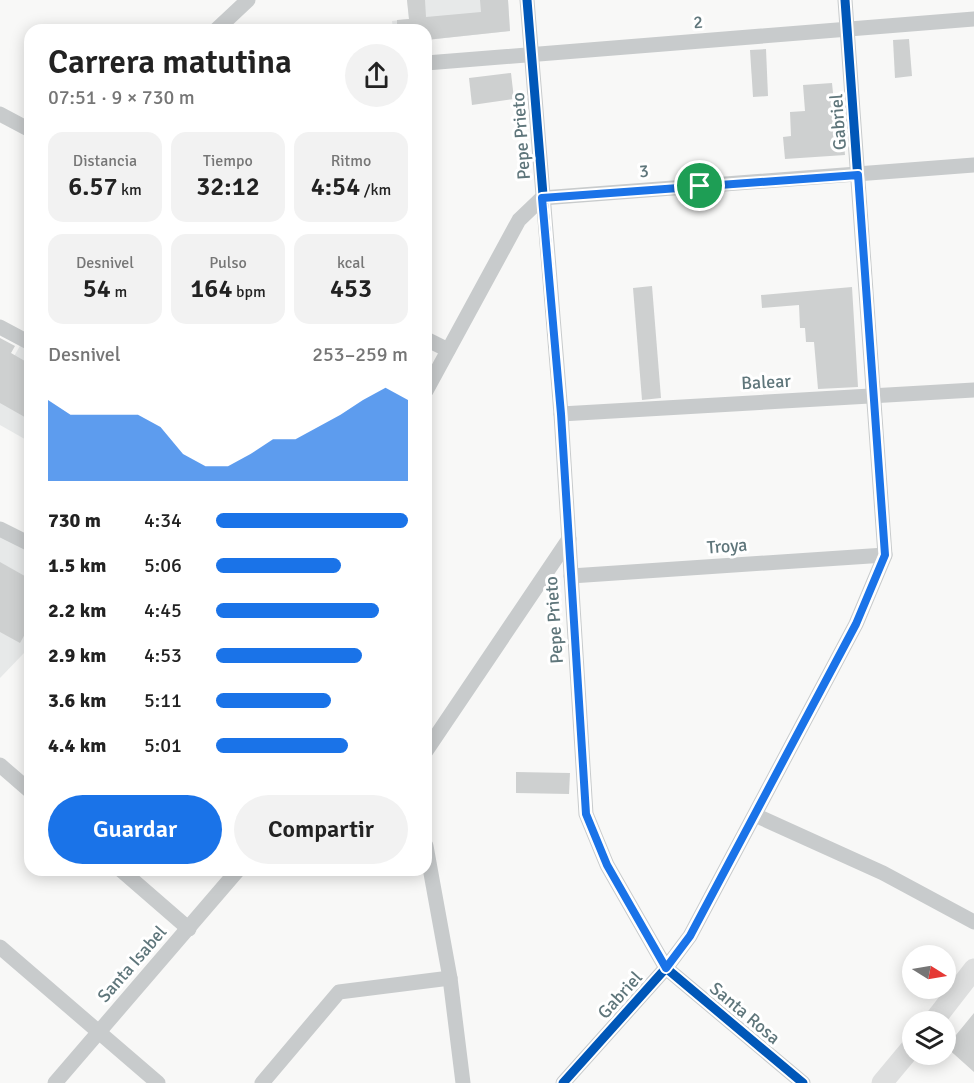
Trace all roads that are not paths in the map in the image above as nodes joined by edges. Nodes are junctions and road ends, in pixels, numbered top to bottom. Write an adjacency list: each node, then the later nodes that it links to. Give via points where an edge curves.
1 (248, 0): 5 (street)
2 (527, 0): 7 (street, Pepe Prieto)
3 (845, 0): 6 (street, Gabriel)
4 (974, 19): 6 (street, 2)
5 (222, 24)
6 (848, 29): 7 (street, 2); 12 (street, Gabriel)
7 (531, 54): 8 (street, 2); 13 (street, Pepe Prieto)
8 (432, 62)
9 (0, 114): 10 (street)
10 (24, 127)
11 (974, 165): 12 (street, 3)
12 (858, 175): 13 (street, 3); 20 (street, Gabriel)
13 (542, 198): 17 (street, via 519,220); 21 (street, Pepe Prieto)
14 (0, 327): 15 (street)
15 (24, 340)
16 (432, 342): 17 (street)
17 (448, 350): 18 (street)
18 (432, 380)
19 (974, 390): 20 (street, Balear)
20 (874, 396): 21 (street, Balear); 25 (street, Gabriel)
21 (561, 414): 23 (street, Pepe Prieto)
22 (0, 529): 24 (street)
23 (569, 539): 26 (street, Pepe Prieto); 27 (street)
24 (24, 541)
25 (885, 555): 26 (street, Troya); 30 (street, Gabriel, via 856,624)
26 (571, 576): 37 (street, Pepe Prieto, via 586,814 607,865)
27 (432, 742)
28 (0, 765): 29 (street)
29 (24, 786)
30 (755, 815): 34 (street, via 917,890); 37 (street, Gabriel, via 690,936)
31 (129, 876): 35 (street)
32 (233, 876): 35 (street, Santa Isabel)
33 (431, 876): 39 (street)
34 (974, 922)
35 (189, 928): 41 (street, Santa Isabel)
36 (0, 947): 41 (street)
37 (666, 968): 47 (street, Gabriel); 48 (street, Santa Rosa)
38 (974, 969): 40 (main road)
39 (450, 978): 45 (street, via 339,992); 46 (street)
40 (942, 1011)
41 (99, 1033): 43 (street, Santa Isabel); 44 (street)
42 (902, 1059): 49 (main road)
43 (54, 1083)
44 (158, 1083)
45 (262, 1083)
46 (463, 1083)
47 (563, 1083)
48 (803, 1083)
49 (882, 1083)

